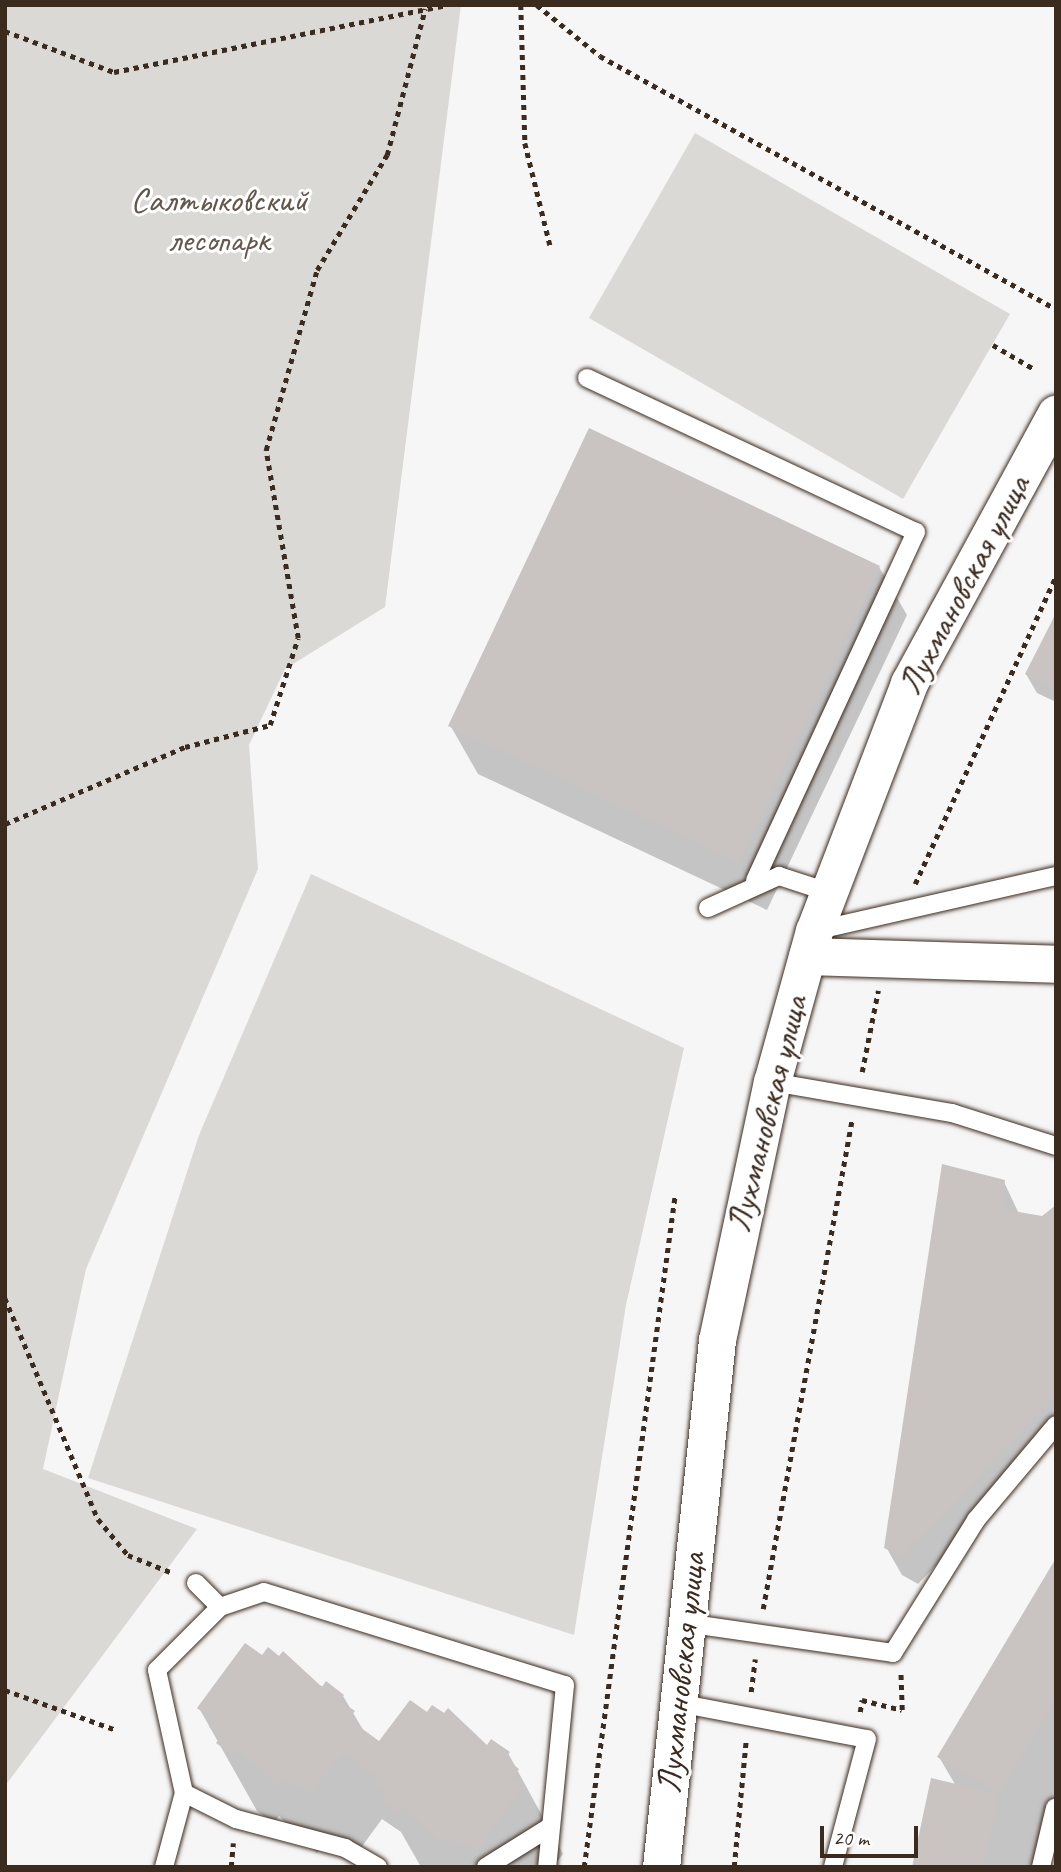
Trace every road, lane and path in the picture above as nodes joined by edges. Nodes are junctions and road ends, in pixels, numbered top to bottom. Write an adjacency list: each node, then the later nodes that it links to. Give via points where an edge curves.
1 (445, 5): 4 (path)
2 (521, 5): 6 (path, via 525,143)
3 (537, 5): 7 (path, via 600,56)
4 (425, 9): 5 (path, via 114,72); 13 (path, via 387,155 317,270 266,450 298,638 270,726 185,747)
5 (5, 31)
6 (550, 245)
7 (1056, 309)
8 (993, 345): 9 (path)
9 (1034, 369)
10 (587, 378): 15 (lane, via 916,531)
11 (1056, 413): 16 (street, Лухмановская улица, via 909,683)
12 (1056, 576): 18 (path)
13 (5, 824)
14 (1056, 876): 18 (lane)
15 (755, 881): 16 (lane, via 779,876); 17 (lane)
16 (828, 892): 19 (street, Лухмановская улица)
17 (708, 908)
18 (902, 914): 19 (lane)
19 (810, 944): 20 (street); 22 (street, Лухмановская улица)
20 (886, 957): 21 (street); 23 (path)
21 (1056, 964)
22 (772, 1083): 23 (lane); 30 (street, Лухмановская улица, via 719,1329)
23 (857, 1098): 24 (lane, via 952,1114); 31 (path)
24 (1056, 1146)
25 (675, 1195): 45 (path)
26 (5, 1298): 28 (path, via 98,1519 128,1555)
27 (1056, 1425): 32 (lane, via 976,1520)
28 (196, 1583): 29 (lane)
29 (220, 1606): 38 (lane, via 158,1670); 40 (lane, via 264,1592 565,1685)
30 (685, 1623): 31 (lane); 35 (street, Лухмановская улица)
31 (759, 1633): 32 (lane); 36 (path)
32 (893, 1653): 34 (path, via 906,1687 902,1710)
33 (5, 1690): 37 (path)
34 (862, 1700)
35 (678, 1703): 36 (lane); 46 (street, Лухмановская улица)
36 (748, 1714): 47 (path); 48 (lane, via 867,1739)
37 (116, 1730)
38 (184, 1793): 41 (lane); 42 (lane, via 236,1819 345,1849)
39 (1055, 1808): 49 (lane)
40 (550, 1827): 43 (lane); 44 (lane)
41 (164, 1867)
42 (378, 1867)
43 (486, 1867)
44 (547, 1867)
45 (584, 1867)
46 (661, 1867)
47 (734, 1867)
48 (833, 1867)
49 (1041, 1867)

